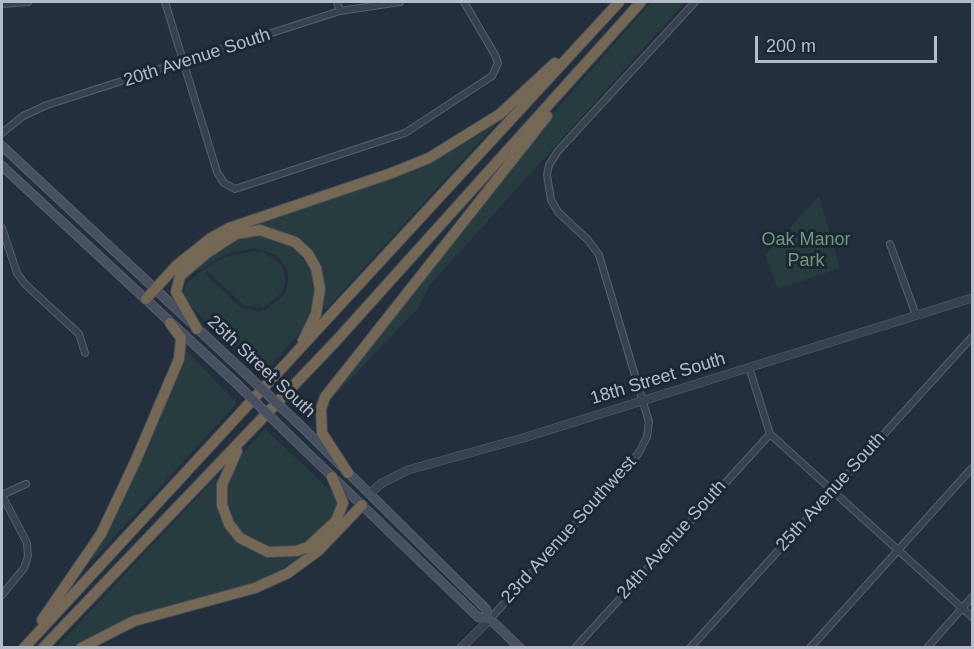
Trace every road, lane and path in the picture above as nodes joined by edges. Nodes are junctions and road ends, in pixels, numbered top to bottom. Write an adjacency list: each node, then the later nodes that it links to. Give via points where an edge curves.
1 (28, 2): 9 (street)
2 (165, 2): 13 (street)
3 (337, 2): 10 (street)
4 (400, 2): 10 (street, 20th Avenue South)
5 (464, 2): 13 (street, via 498,63 492,76 405,134 235,189 221,179)
6 (619, 2): 11 (highway)
7 (641, 2): 12 (highway)
8 (695, 2): 29 (street, 23rd Avenue Southwest, via 549,165 547,186 558,212 599,255)
9 (2, 4)
10 (340, 11): 13 (street, 20th Avenue South)
11 (606, 15): 19 (highway, via 500,114 453,145 389,174 229,228 193,251); 26 (highway)
12 (602, 45): 30 (highway); 33 (highway, via 325,397 322,433)
13 (183, 63): 14 (street, 20th Avenue South, via 46,105 22,116)
14 (2, 133)
15 (2, 146): 19 (main road, 25th Street South)
16 (2, 166): 21 (main road, 25th Street South)
17 (2, 228): 27 (street, via 17,273 79,334)
18 (890, 244): 22 (street)
19 (154, 289): 21 (highway); 24 (main road, 25th Street South)
20 (972, 298): 22 (street, 18th Street South)
21 (146, 299): 23 (main road, 25th Street South)
22 (916, 315): 28 (street, 18th Street South)
23 (170, 323): 34 (main road, 25th Street South, bridge); 46 (highway, via 181,338 179,359 136,460 101,534)
24 (197, 329): 26 (highway, via 176,292 180,276 236,234 260,230 295,242 316,268 320,290 316,314); 33 (main road, 25th Street South, bridge)
25 (972, 337): 36 (street, 25th Avenue South)
26 (297, 352): 46 (highway)
27 (85, 353)
28 (749, 368): 29 (street, 18th Street South); 31 (street)
29 (643, 400): 37 (street, 18th Street South, via 408,470); 45 (street, 23rd Avenue Southwest, via 649,422 640,452)
30 (254, 428): 34 (highway, via 228,467 222,485 222,505 229,524 247,543 268,552 284,552 308,547 320,538 340,515 343,504); 47 (highway)
31 (770, 434): 36 (street); 51 (street, 24th Avenue South)
32 (972, 468): 40 (street)
33 (348, 473): 37 (main road, 25th Street South)
34 (332, 477): 39 (main road, 25th Street South)
35 (26, 484): 38 (street)
36 (832, 490): 40 (street); 52 (street, 25th Avenue South)
37 (369, 494): 39 (main road, 18th Street South); 45 (main road, 25th Street South, via 486,609)
38 (2, 495): 41 (street, via 27,543 28,556 24,568)
39 (363, 505): 45 (main road, 25th Street South, via 478,617); 48 (highway, via 318,551 288,573 255,588 134,621)
40 (899, 550): 43 (street); 53 (street)
41 (2, 595)
42 (972, 597): 43 (street)
43 (963, 608): 44 (street); 54 (street)
44 (972, 616)
45 (490, 619): 49 (street, 23rd Avenue Southwest); 50 (main road, 25th Street South)
46 (23, 648)
47 (43, 648)
48 (81, 648)
49 (461, 648)
50 (520, 648)
51 (575, 648)
52 (690, 648)
53 (810, 648)
54 (927, 648)

